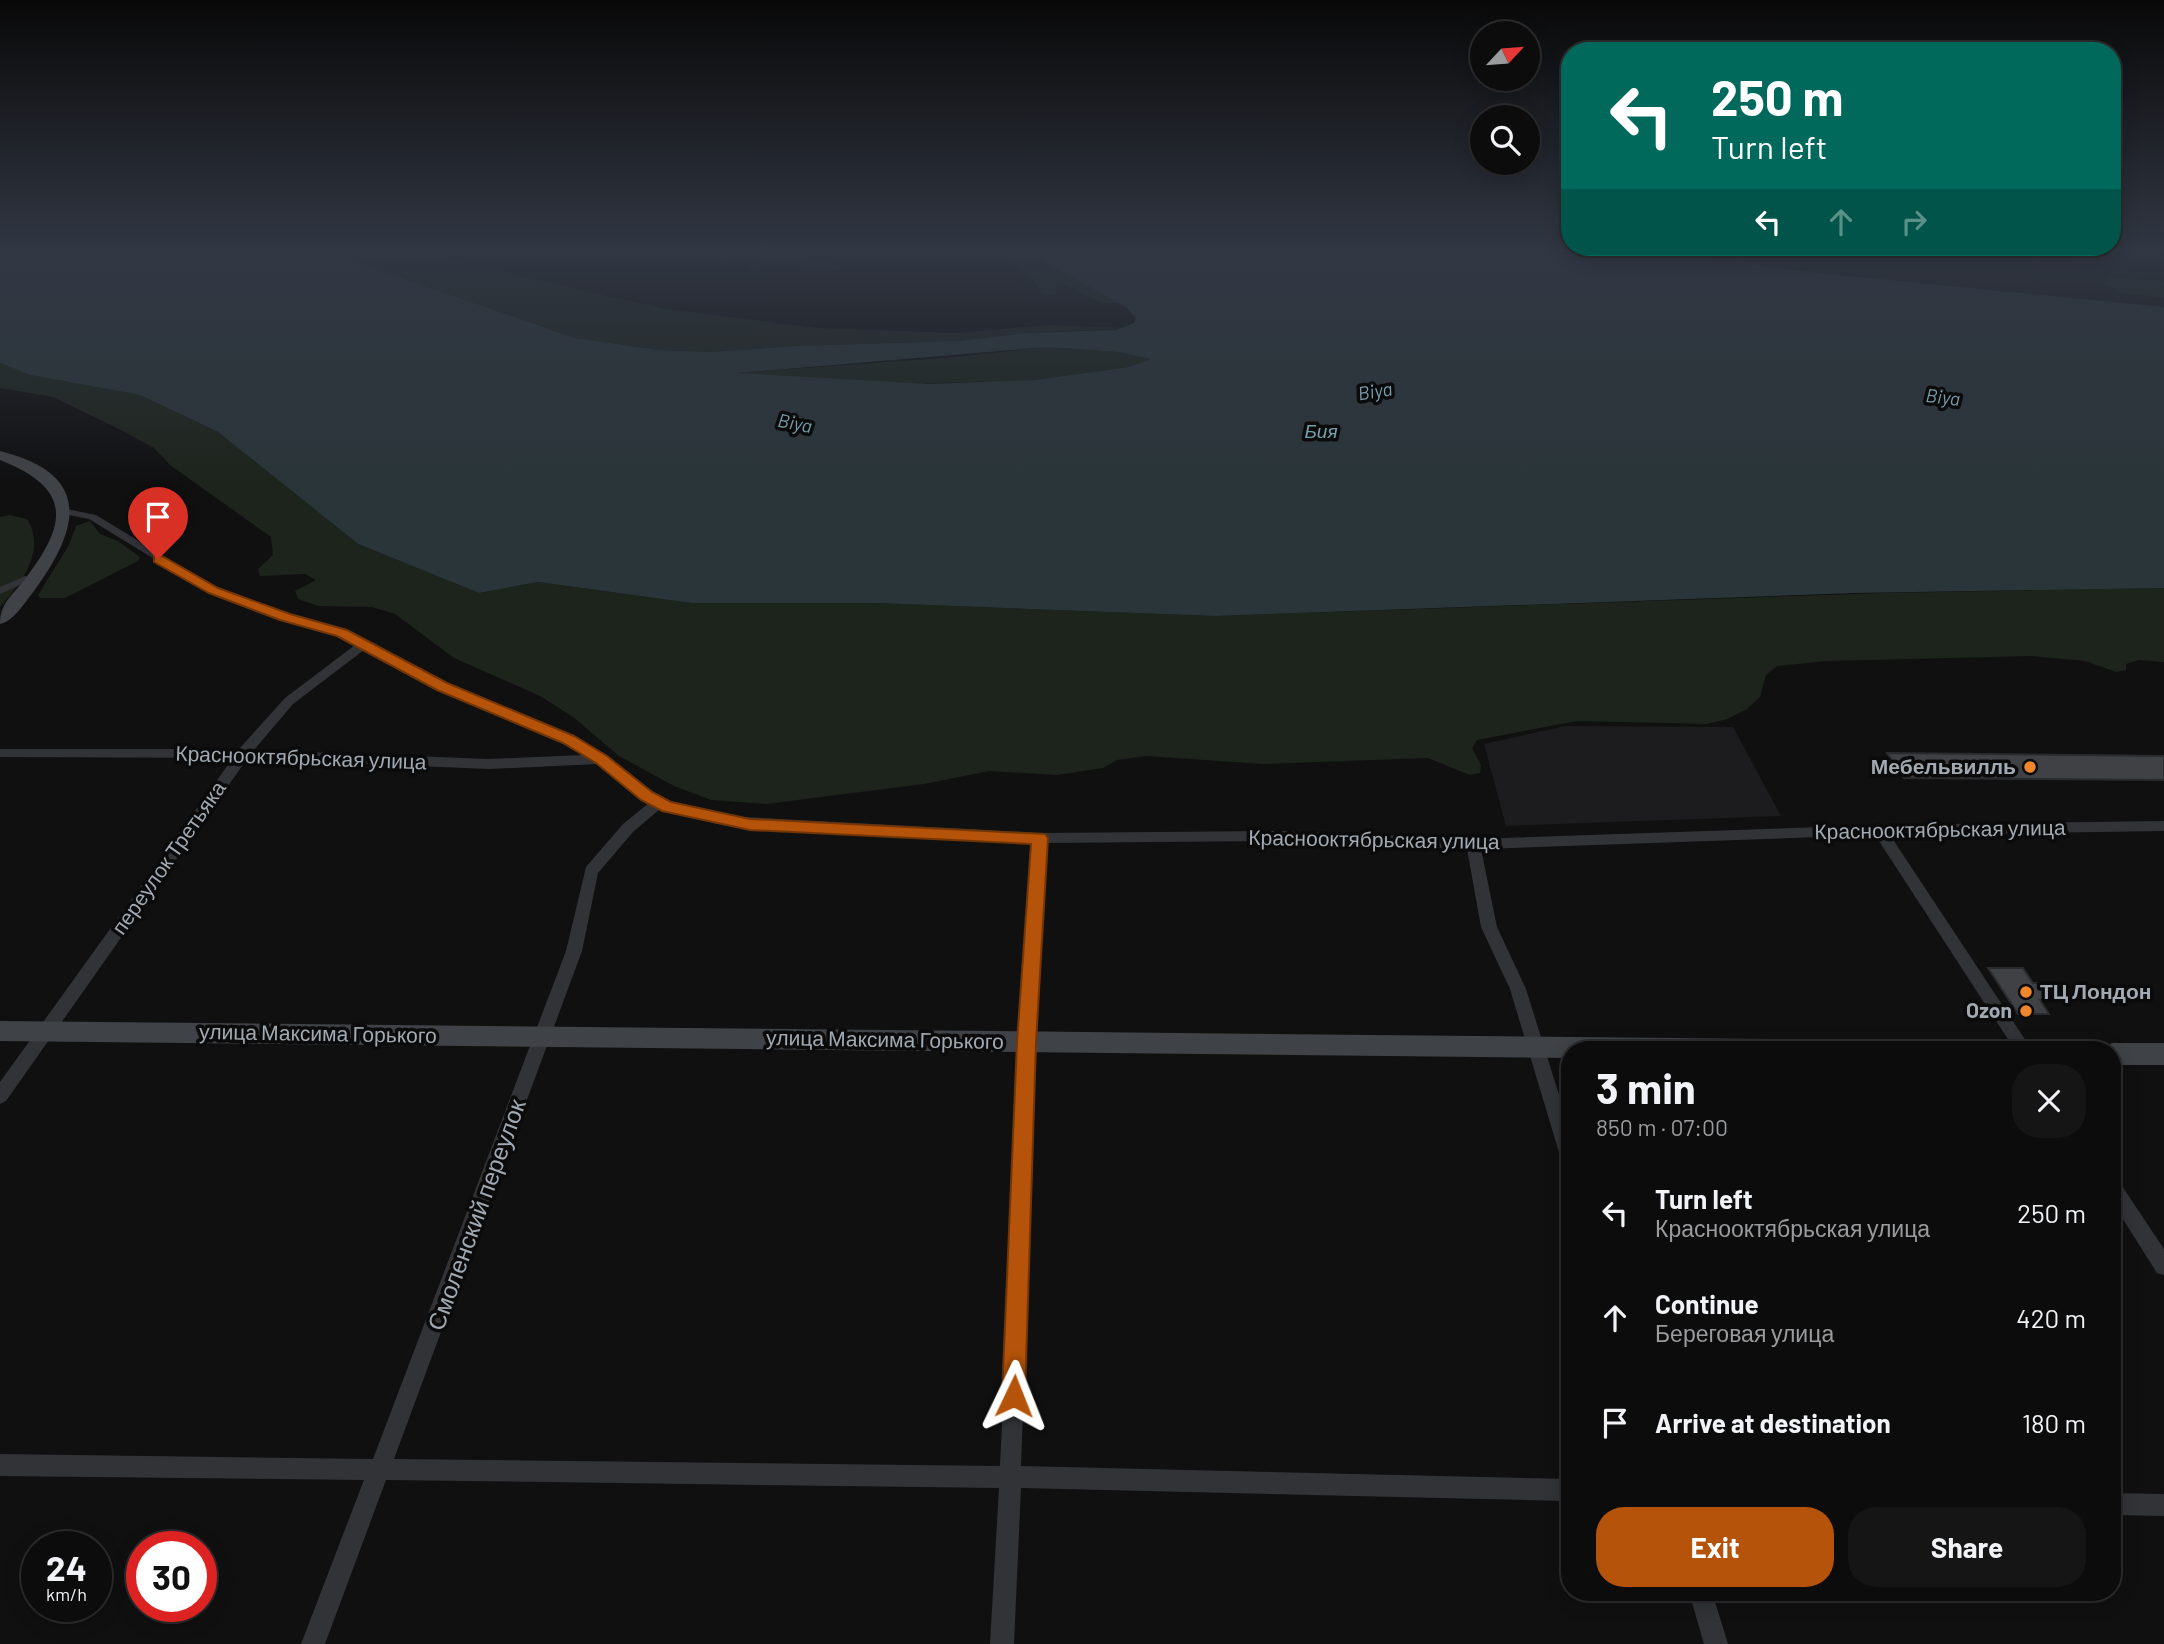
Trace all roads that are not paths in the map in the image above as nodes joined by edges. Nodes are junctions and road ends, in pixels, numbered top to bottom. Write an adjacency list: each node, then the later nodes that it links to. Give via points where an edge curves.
1 (0, 456): 2 (main road, via 44,476 60,493)
2 (62, 511): 5 (main road, via 51,554 32,584); 6 (street, Краснооктябрьская улица, via 92,517 214,591)
3 (26, 579): 4 (street)
4 (0, 591)
5 (0, 619)
6 (363, 644): 8 (street, переулок Третьяка, via 291,699); 9 (street, Краснооктябрьская улица, via 442,687 568,740)
7 (0, 753): 8 (street, Краснооктябрьская улица)
8 (243, 754): 9 (street, Краснооктябрьская улица, via 489,764); 16 (street, переулок Третьяка)
9 (601, 759): 10 (street, Краснооктябрьская улица)
10 (658, 803): 13 (street, Краснооктябрьская улица, via 750,824); 17 (street, Смоленский переулок, via 628,828 591,871 574,951)
11 (2164, 826): 12 (street, Краснооктябрьская улица)
12 (1879, 830): 14 (street, Краснооктябрьская улица); 18 (street)
13 (1040, 838): 14 (street, Краснооктябрьская улица, via 1283,836); 19 (street)
14 (1473, 844): 20 (street, via 1489,928 1518,989)
15 (0, 1031): 16 (main road, улица Максима Горького)
16 (46, 1032): 17 (main road, улица Максима Горького); 24 (street, переулок Третьяка)
17 (543, 1037): 19 (main road, улица Максима Горького); 29 (street, Смоленский переулок)
18 (2018, 1041)
19 (1026, 1042): 20 (main road, улица Максима Горького); 30 (street)
20 (1536, 1048): 21 (main road, улица Максима Горького); 25 (street)
21 (1561, 1048)
22 (2121, 1054): 23 (main road)
23 (2164, 1054)
24 (0, 1096)
25 (1561, 1130)
26 (2121, 1200): 27 (street)
27 (2164, 1266)
28 (0, 1465): 29 (street)
29 (382, 1468): 30 (street); 35 (street, Смоленский переулок)
30 (1011, 1477): 31 (street); 36 (street)
31 (1561, 1490)
32 (2121, 1504): 33 (street)
33 (2164, 1505)
34 (1703, 1601): 37 (street)
35 (313, 1644)
36 (1002, 1644)
37 (1716, 1644)

